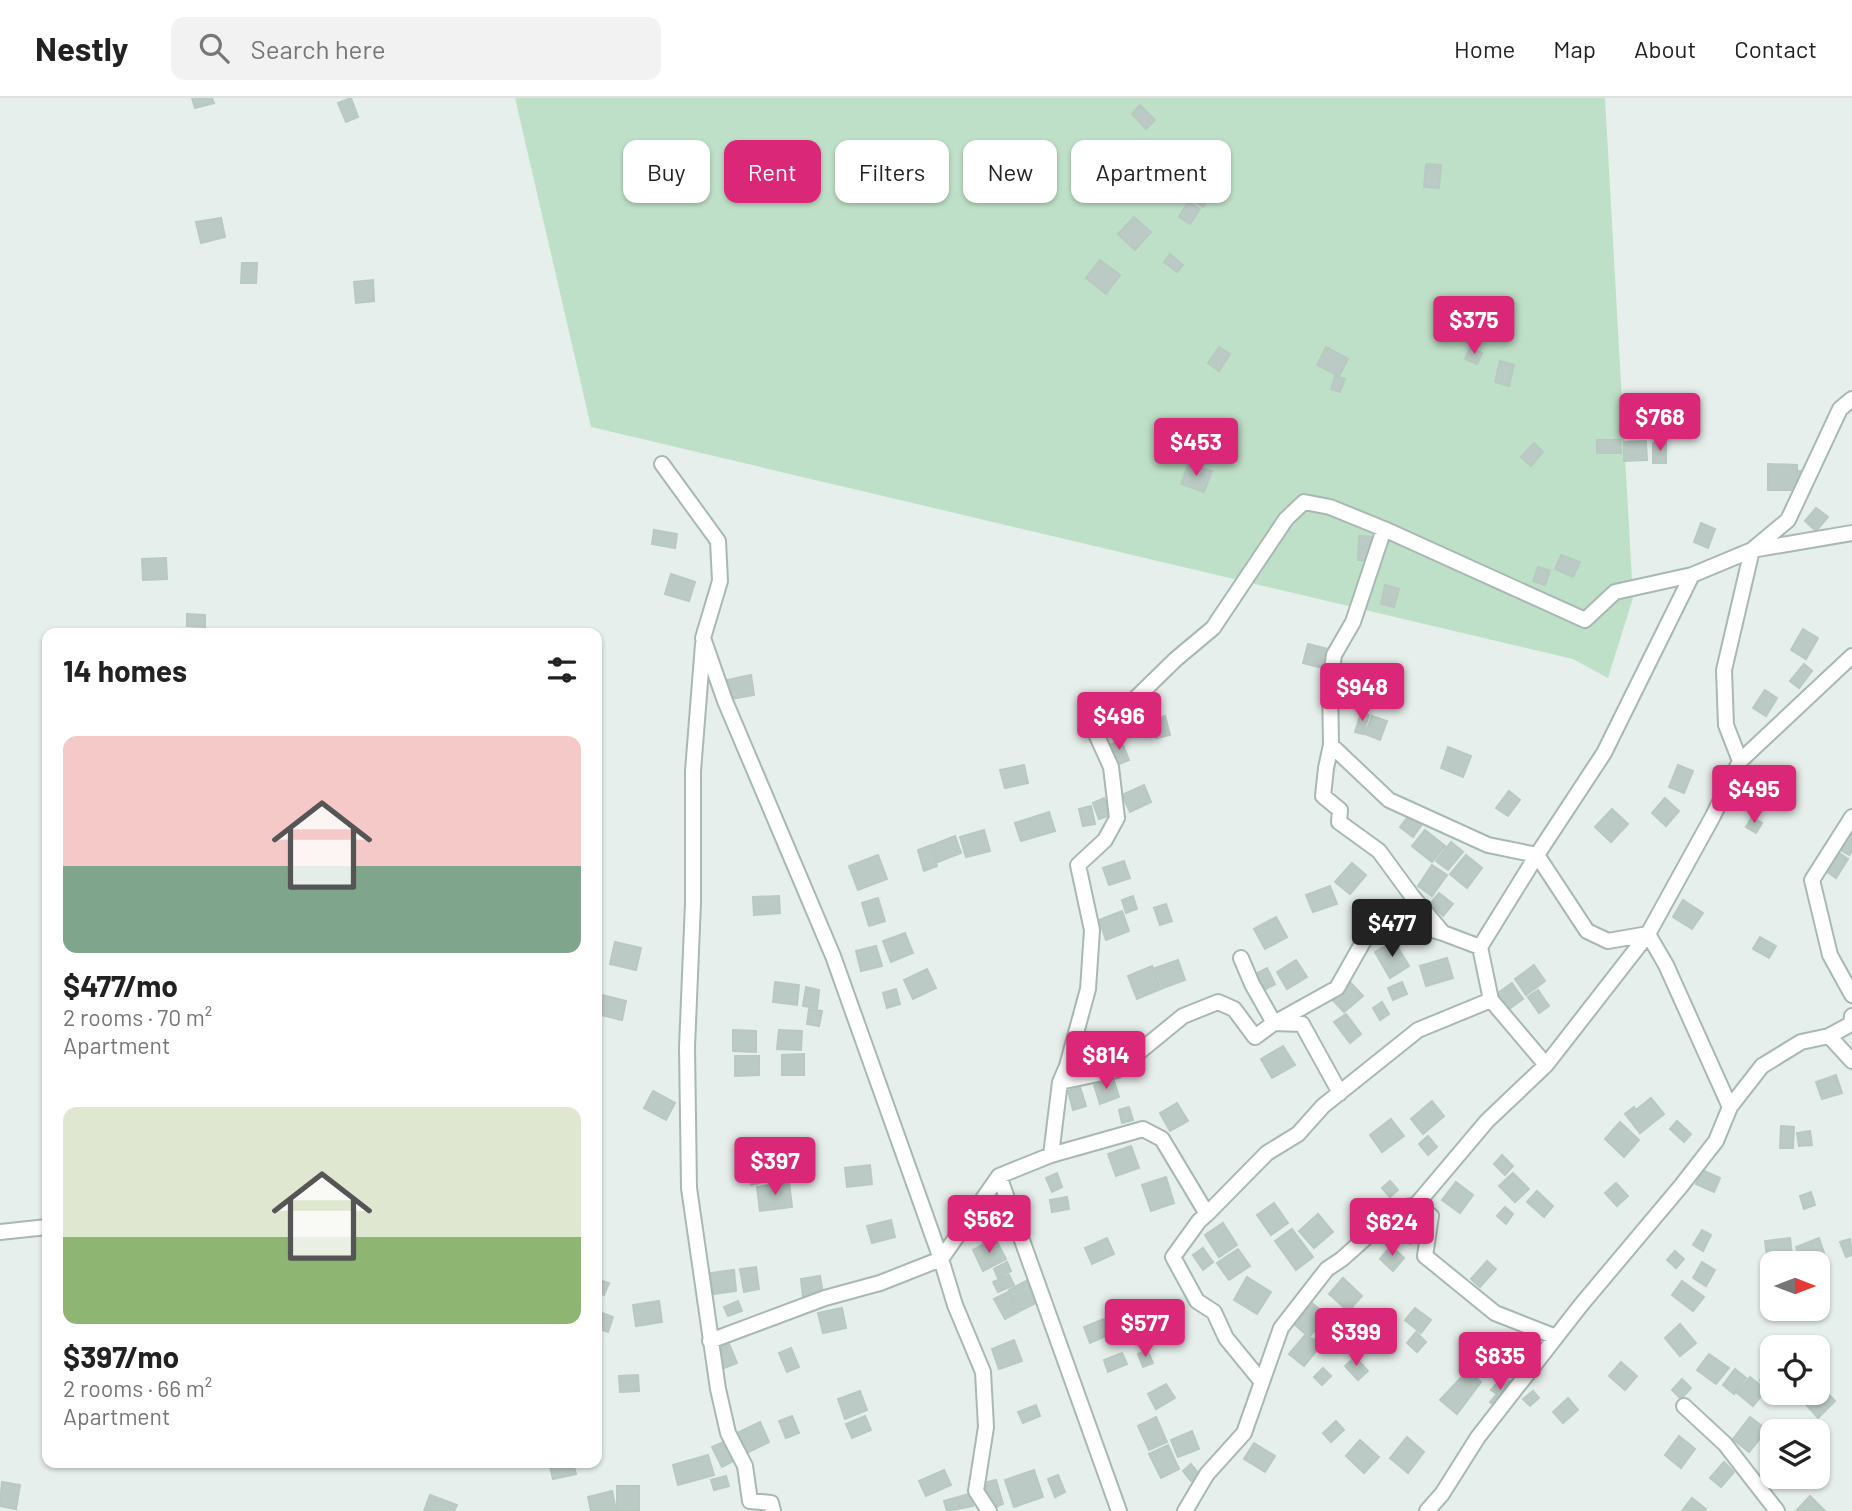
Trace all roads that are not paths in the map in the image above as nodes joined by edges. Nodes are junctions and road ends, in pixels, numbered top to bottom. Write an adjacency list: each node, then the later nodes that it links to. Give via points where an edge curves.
1 (1852, 398): 5 (street, via 1840,409 1788,520)
2 (662, 464): 7 (street, via 718,541 720,581)
3 (1384, 529): 6 (street, via 1585,620 1615,593); 9 (street, via 1353,622 1334,655); 24 (street, via 1330,506 1304,502 1286,519 1213,628 1097,736 1111,767 1117,818 1105,840 1078,865 1092,930 1087,989)
4 (1852, 533): 5 (street)
5 (1752, 550): 6 (street); 10 (street, via 1724,670 1726,725)
6 (1692, 575): 12 (street, via 1604,754)
7 (703, 638): 33 (street, via 834,956); 35 (street, via 693,771 687,1047 689,1188)
8 (1852, 656): 10 (street)
9 (1331, 745): 12 (street, via 1390,800 1488,845); 13 (street, via 1323,796 1340,810 1339,822 1379,851)
10 (1740, 761): 14 (street)
11 (1852, 817): 17 (street, via 1812,880 1830,955)
12 (1537, 855): 14 (street, via 1587,931 1608,941); 15 (street)
13 (1443, 933): 15 (street); 20 (street, via 1406,922 1367,936 1337,988)
14 (1648, 934): 23 (street); 26 (street)
15 (1480, 947): 18 (street)
16 (1241, 958): 20 (street)
17 (1852, 995)
18 (1491, 1000): 23 (street); 25 (street, via 1418,1030)
19 (1852, 1016): 21 (street, via 1851,1024)
20 (1274, 1023): 24 (street, via 1255,1037 1234,1009 1217,1002 1183,1016 1117,1070); 25 (street, via 1302,1024)
21 (1829, 1036): 22 (street); 26 (street, via 1801,1042 1762,1066)
22 (1852, 1061)
23 (1546, 1065): 29 (street, via 1487,1121)
24 (1060, 1082): 27 (street)
25 (1340, 1093): 30 (street, via 1298,1134 1267,1153)
26 (1730, 1107): 34 (street, via 1716,1141)
27 (1051, 1155): 28 (street); 30 (street, via 1143,1129 1161,1139)
28 (999, 1176): 33 (street); 42 (street)
29 (1416, 1205): 34 (street, via 1431,1216 1424,1256 1495,1313); 36 (street, via 1399,1208 1327,1269 1281,1328)
30 (1208, 1214): 36 (street, via 1173,1257 1197,1301 1214,1312 1226,1338)
31 (42, 1228): 32 (street)
32 (0, 1233)
33 (942, 1259): 35 (street); 38 (street, via 983,1372 986,1427)
34 (1556, 1337): 44 (street)
35 (710, 1341): 39 (street, via 726,1422 745,1466 750,1501 771,1503)
36 (1262, 1382): 43 (street, via 1244,1433 1208,1474)
37 (1684, 1406): 45 (street, via 1725,1444)
38 (976, 1491): 40 (street); 41 (street)
39 (773, 1511)
40 (973, 1511)
41 (989, 1511)
42 (1119, 1511)
43 (1185, 1511)
44 (1427, 1511)
45 (1777, 1511)

